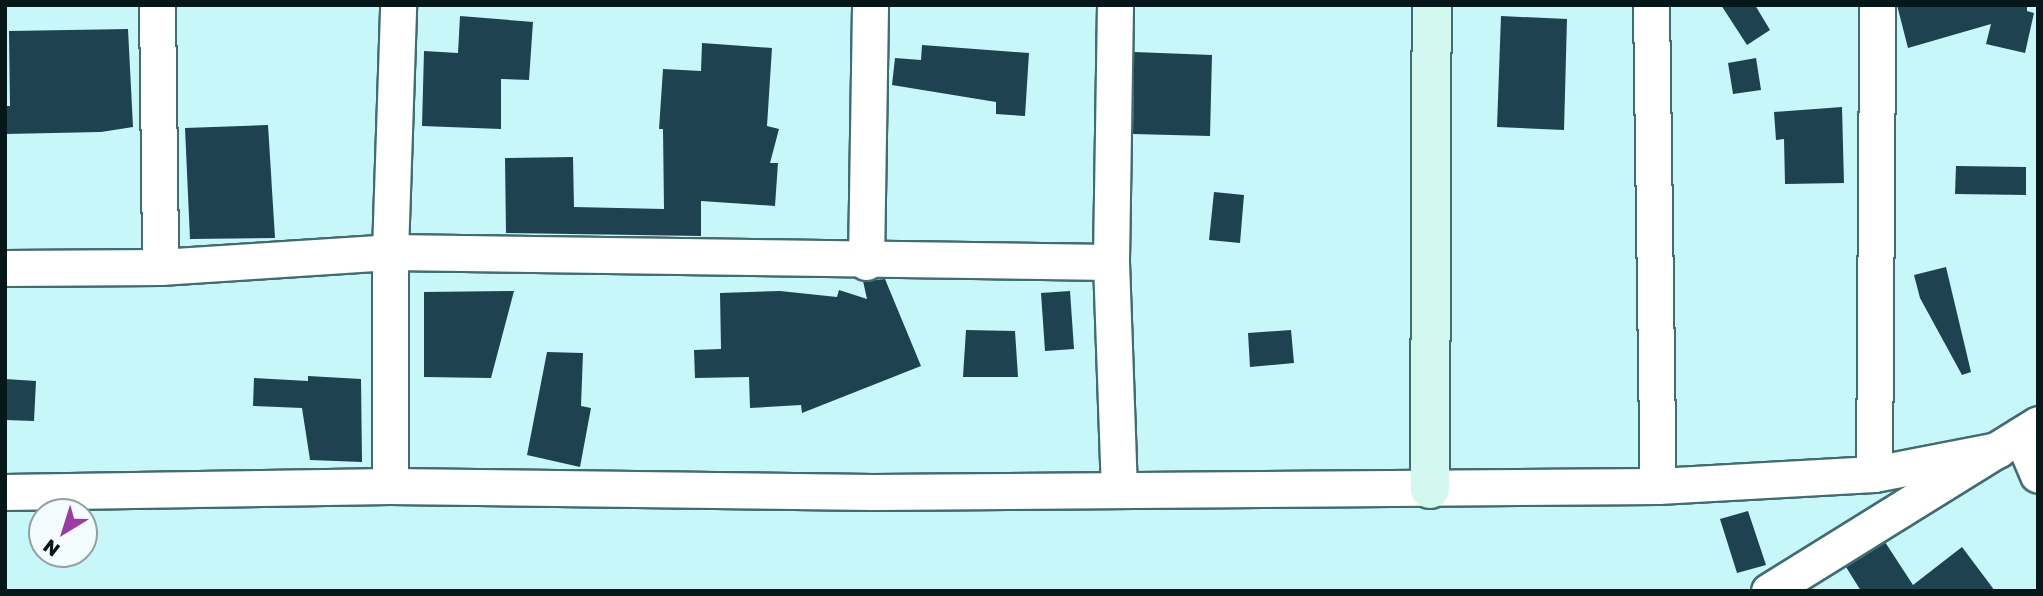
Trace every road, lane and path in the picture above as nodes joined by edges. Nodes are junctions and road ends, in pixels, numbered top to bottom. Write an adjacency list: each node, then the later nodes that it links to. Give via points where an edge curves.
1 (157, 5): 11 (street)
2 (398, 5): 8 (street)
3 (870, 5): 9 (street)
4 (1115, 5): 10 (street)
5 (1432, 5): 18 (street)
6 (1651, 5): 16 (street)
7 (1877, 5): 14 (street)
8 (390, 252): 9 (street); 11 (street); 17 (street)
9 (866, 262): 10 (street)
10 (1111, 262): 19 (street)
11 (160, 267): 12 (street)
12 (5, 268)
13 (2019, 436): 14 (street); 15 (street); 21 (street)
14 (1874, 474): 16 (street)
15 (2038, 475)
16 (1658, 485): 18 (street)
17 (390, 486): 19 (street, via 664,492); 20 (street)
18 (1430, 489): 19 (street)
19 (1119, 490)
20 (5, 492)
21 (1787, 586)

